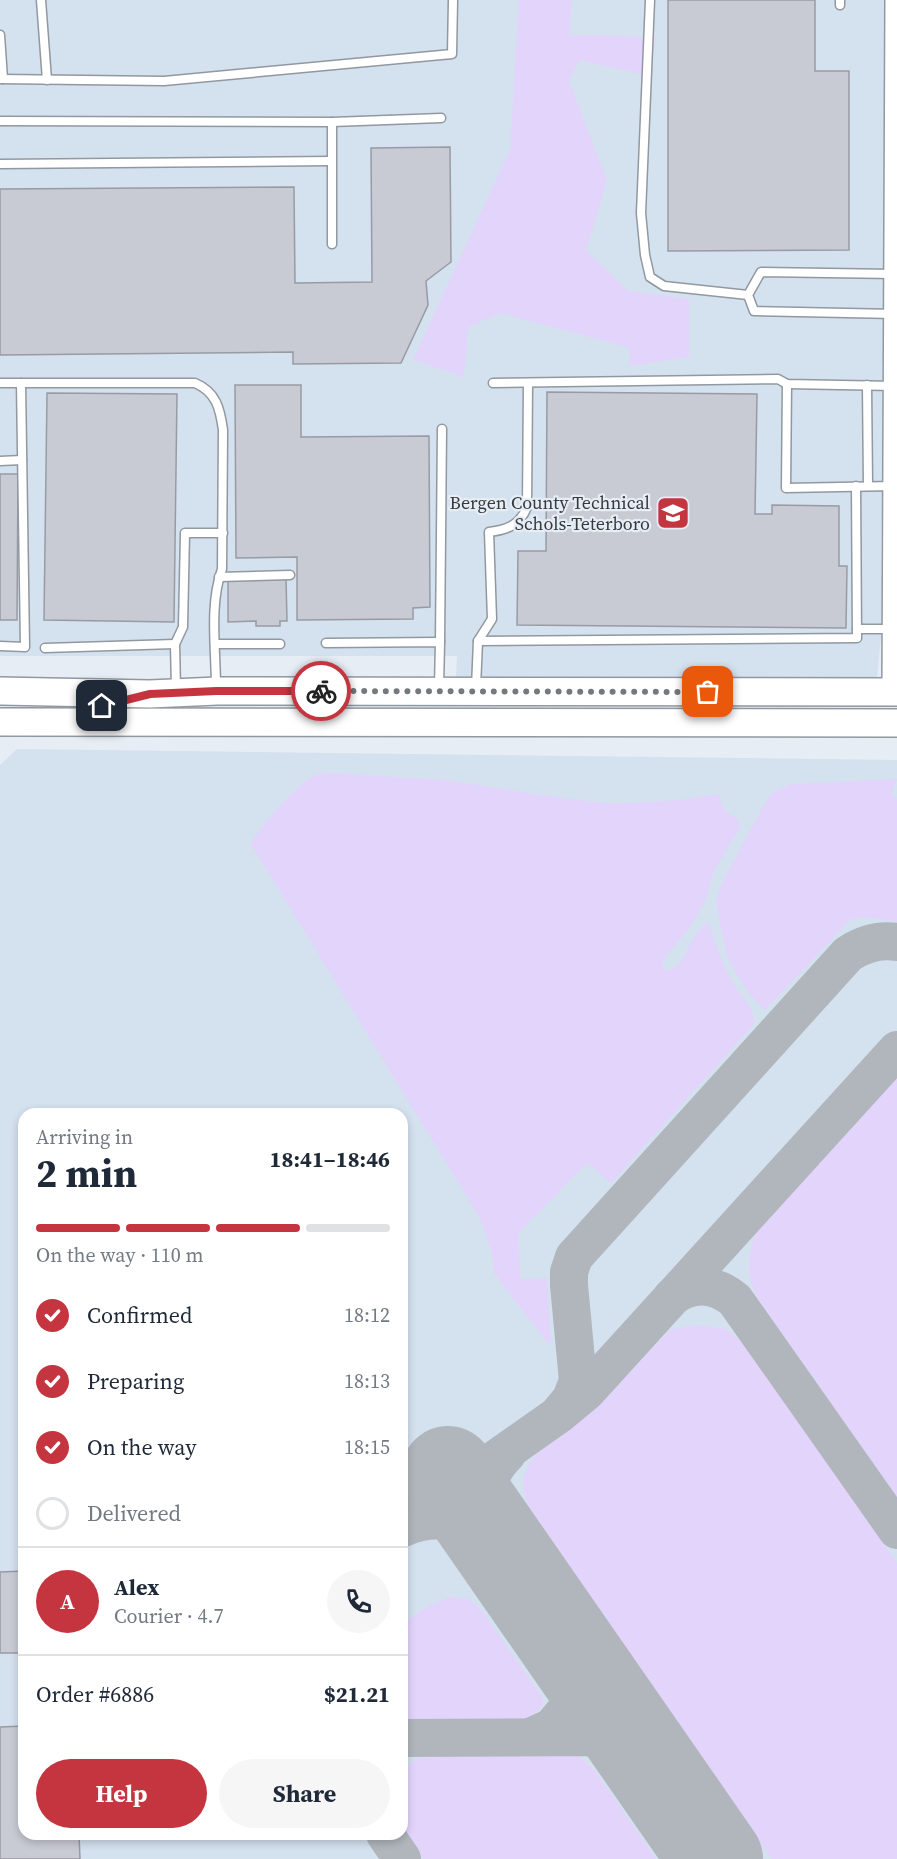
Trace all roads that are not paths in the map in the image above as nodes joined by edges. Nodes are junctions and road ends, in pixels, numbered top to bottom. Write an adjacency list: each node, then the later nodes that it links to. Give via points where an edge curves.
1 (41, 0): 7 (lane)
2 (453, 0): 7 (lane, via 452,54 164,81)
3 (651, 0): 17 (lane, via 641,213 650,277 664,286)
4 (896, 0): 9 (street)
5 (0, 35): 6 (lane)
6 (1, 79): 7 (lane)
7 (47, 80)
8 (441, 118): 11 (lane)
9 (896, 119): 14 (street)
10 (0, 121): 11 (lane)
11 (332, 122): 12 (lane)
12 (331, 161): 13 (lane); 15 (lane)
13 (0, 164)
14 (896, 178): 16 (street)
15 (332, 244)
16 (895, 274): 17 (lane, via 761,272); 18 (street)
17 (748, 295): 18 (lane, via 754,310)
18 (895, 314): 25 (street)
19 (493, 382): 22 (lane)
20 (0, 383): 21 (lane)
21 (21, 383): 27 (lane); 32 (lane, via 195,383 204,387 214,396 223,430)
22 (528, 383): 23 (lane, via 778,379); 38 (lane, via 527,507 513,526 489,532 492,620)
23 (787, 384): 24 (lane); 29 (lane, via 786,488)
24 (867, 385): 25 (lane); 30 (lane)
25 (896, 390): 31 (street)
26 (442, 429): 39 (lane)
27 (22, 460): 28 (lane); 44 (lane, via 25,647)
28 (0, 461)
29 (856, 486): 30 (lane); 36 (lane)
30 (868, 486): 31 (lane)
31 (896, 496): 33 (street)
32 (222, 532): 35 (lane); 41 (lane, via 185,533 183,627)
33 (896, 549): 37 (street)
34 (290, 575): 35 (lane)
35 (219, 577): 42 (lane)
36 (857, 628): 37 (lane); 38 (lane, via 857,638)
37 (896, 629): 50 (street)
38 (478, 641): 49 (lane)
39 (440, 642): 40 (lane); 48 (lane)
40 (326, 643)
41 (175, 644): 45 (lane); 51 (lane)
42 (215, 644): 43 (lane); 47 (lane)
43 (280, 644)
44 (0, 646)
45 (45, 648)
46 (0, 691): 51 (highway)
47 (216, 691): 48 (highway); 51 (highway)
48 (439, 691): 49 (highway)
49 (476, 691): 50 (highway)
50 (895, 692)
51 (163, 693): 52 (highway, via 102,706)
52 (0, 707)
53 (0, 722): 54 (highway)
54 (897, 723)

